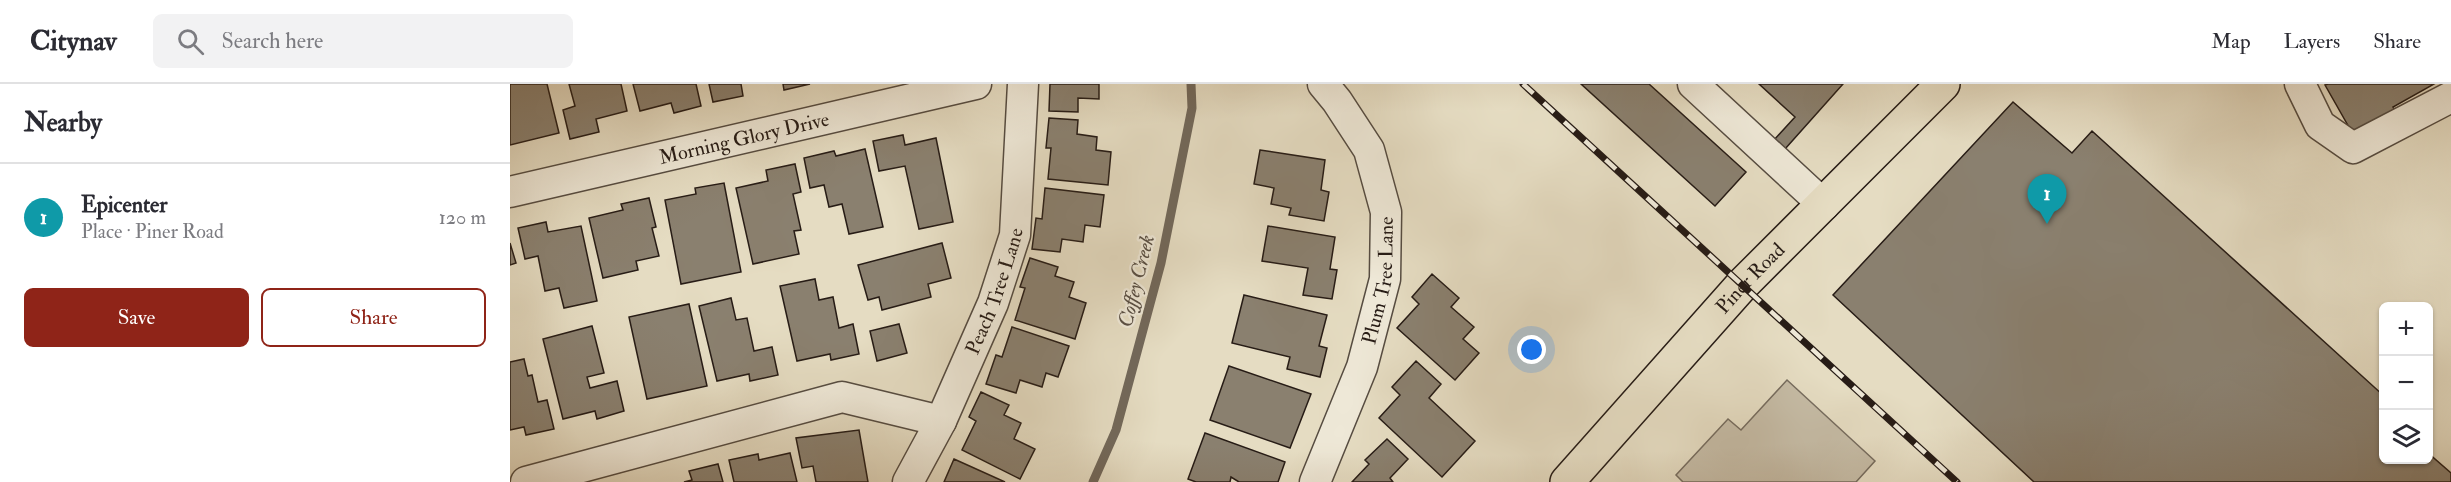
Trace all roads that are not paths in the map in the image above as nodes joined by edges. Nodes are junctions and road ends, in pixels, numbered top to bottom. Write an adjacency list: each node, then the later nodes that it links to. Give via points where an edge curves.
1 (976, 84): 8 (street, Morning Glory Drive)
2 (1023, 84): 10 (street, Peach Tree Lane, via 1015,235 993,303)
3 (1323, 84): 13 (street, Plum Tree Lane, via 1368,150 1386,212 1385,279 1362,367)
4 (1693, 84): 9 (street)
5 (1943, 84): 9 (main road, Piner Road)
6 (2300, 84): 7 (street, via 2320,125 2353,148)
7 (2451, 97)
8 (510, 192)
9 (1824, 205): 14 (main road, Piner Road, via 1742,285)
10 (941, 421): 11 (street, via 842,397); 12 (street, Peach Tree Lane)
11 (526, 482)
12 (908, 482)
13 (1315, 482)
14 (1567, 482)

